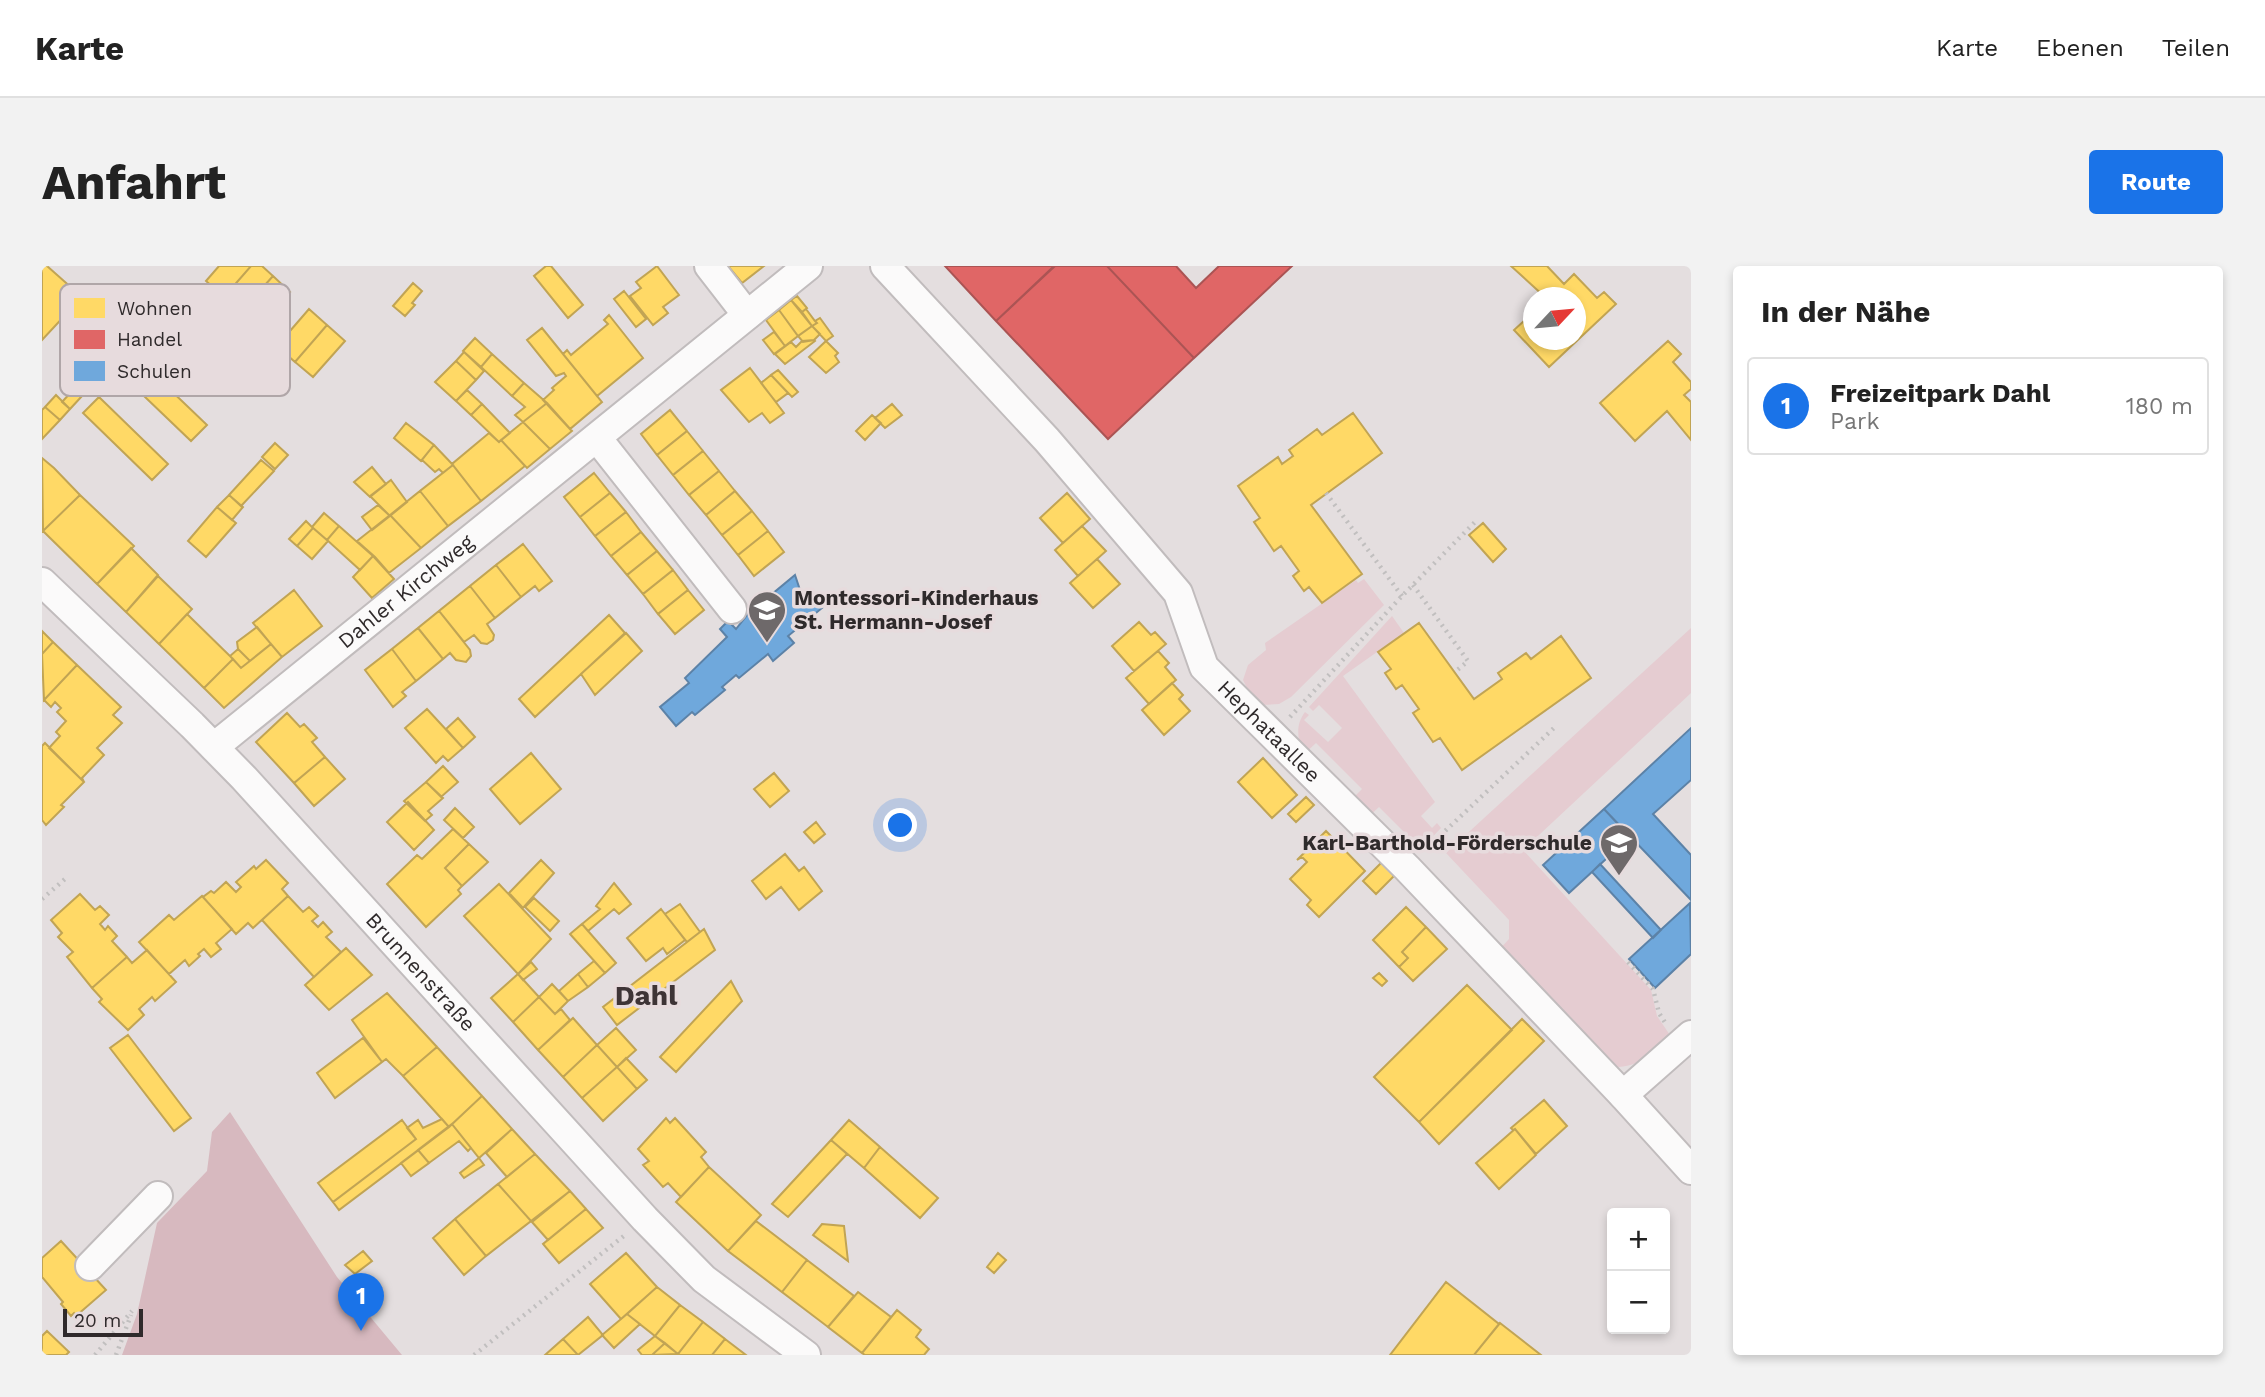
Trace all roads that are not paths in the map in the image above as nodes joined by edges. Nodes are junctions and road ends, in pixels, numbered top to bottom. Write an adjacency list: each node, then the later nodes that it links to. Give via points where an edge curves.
1 (709, 266): 4 (street)
2 (808, 266): 4 (street, Dahler Kirchweg)
3 (885, 266): 10 (street, Hephataallee, via 1046,440 1178,593 1204,667 1407,868)
4 (747, 315): 5 (street, Dahler Kirchweg)
5 (597, 438): 7 (street); 8 (street, Dahler Kirchweg)
6 (42, 582): 8 (street, Brunnenstraße)
7 (732, 609)
8 (214, 747): 14 (street, Brunnenstraße, via 645,1219 704,1279)
9 (1686, 1040): 10 (street)
10 (1623, 1095): 11 (street, Hephataallee)
11 (1691, 1170)
12 (158, 1196): 13 (street)
13 (90, 1266)
14 (806, 1355)

